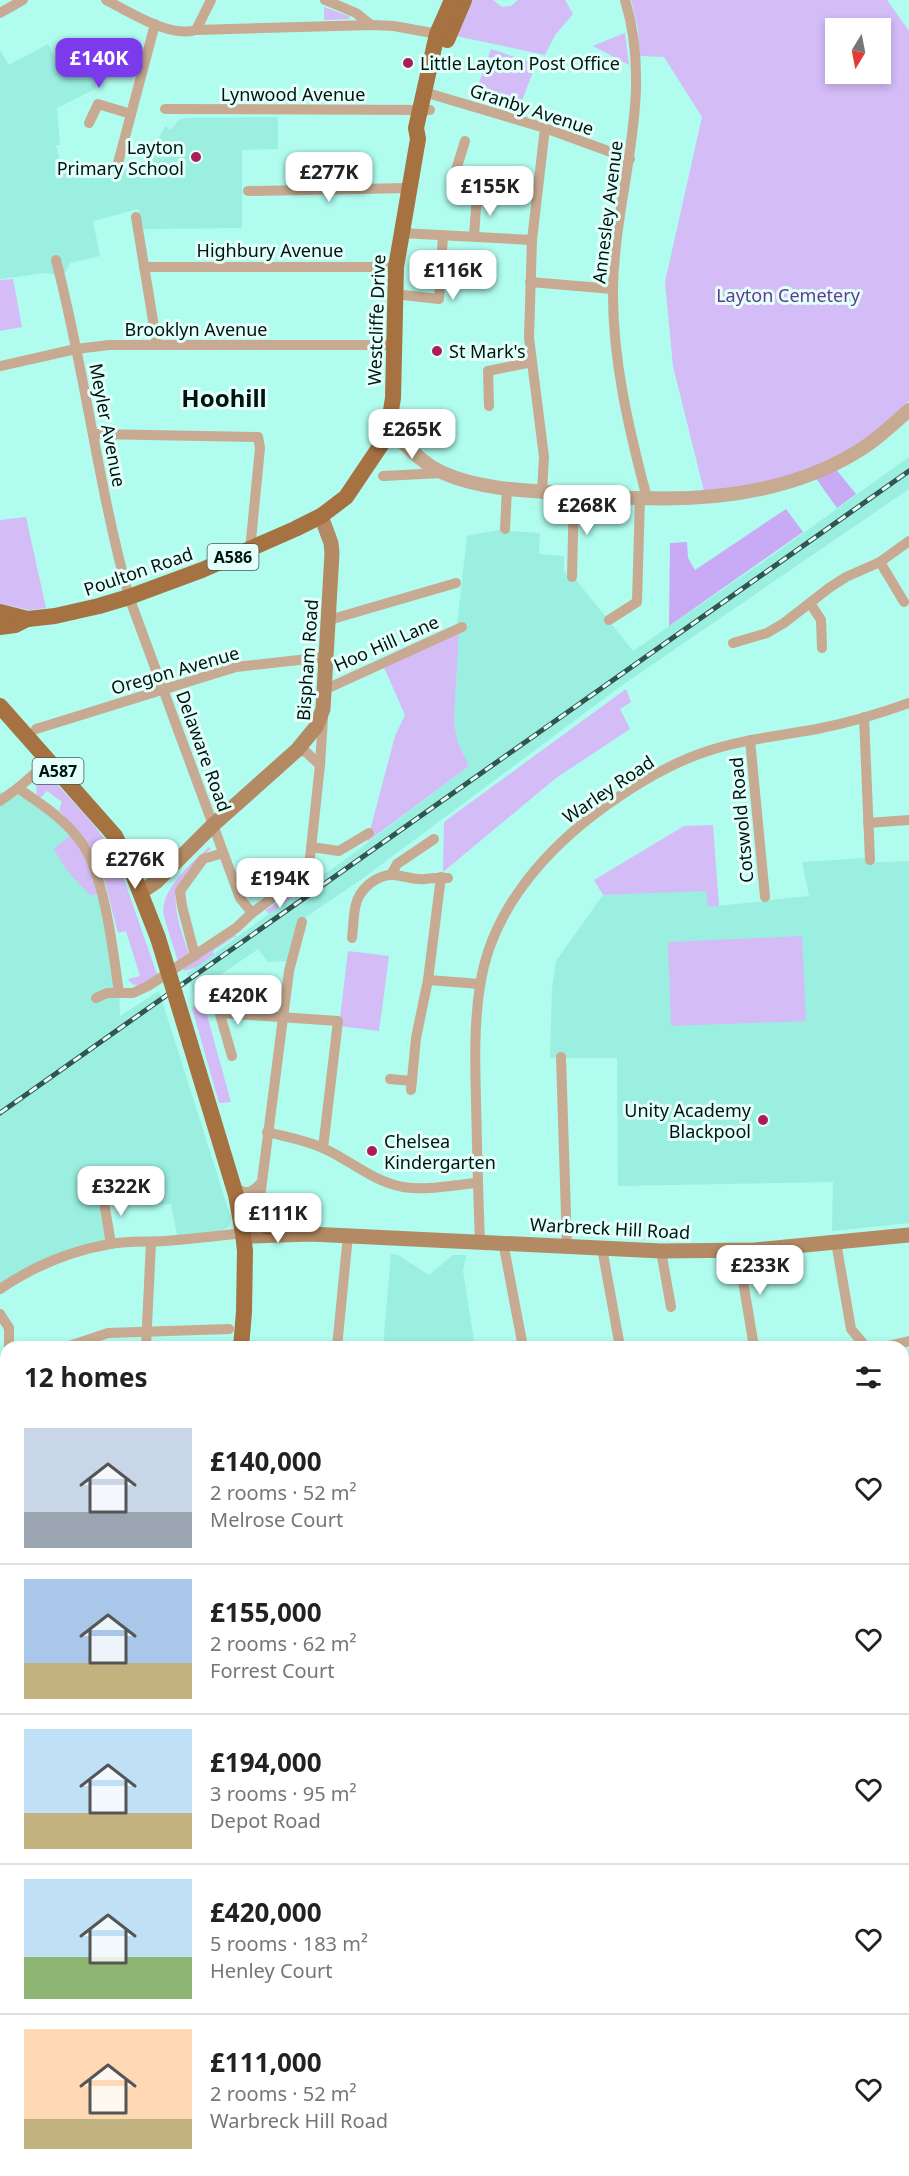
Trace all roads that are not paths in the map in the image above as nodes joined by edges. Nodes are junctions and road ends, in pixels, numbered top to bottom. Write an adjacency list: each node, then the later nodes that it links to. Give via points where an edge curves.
1 (23, 0): 8 (street)
2 (106, 0): 9 (street)
3 (212, 0): 11 (street)
4 (452, 0): 12 (main road, Westcliffe Drive / A586)
5 (464, 0): 12 (main road, Westcliffe Drive / A586)
6 (625, 0): 19 (street, Annesley Avenue, via 634,31 637,89)
7 (331, 2): 10 (street)
8 (0, 13)
9 (154, 24): 11 (street, via 185,33); 15 (street)
10 (371, 25): 11 (street); 12 (street)
11 (196, 30)
12 (442, 35): 13 (main road, Westcliffe Drive / A586)
13 (427, 102): 14 (street, Lynwood Avenue); 17 (street, Granby Avenue); 21 (main road, Westcliffe Drive / A586, via 425,130 418,139)
14 (165, 109)
15 (131, 114): 16 (street, via 98,104); 20 (street)
16 (90, 123)
17 (545, 128): 19 (street, Granby Avenue); 29 (street)
18 (465, 141): 24 (street, via 452,183)
19 (630, 159): 34 (street, Annesley Avenue, via 620,212)
20 (118, 163)
21 (409, 188): 23 (street); 26 (main road, Westcliffe Drive / A586)
22 (501, 190): 24 (street)
23 (248, 191)
24 (477, 195): 28 (street)
25 (136, 217): 31 (street)
26 (401, 233): 27 (street); 32 (main road, Westcliffe Drive / A586)
27 (443, 235): 28 (street); 35 (street, via 438,299)
28 (474, 236): 29 (street)
29 (532, 240): 33 (street)
30 (56, 260): 38 (street, Meyler Avenue)
31 (144, 267): 32 (street, Highbury Avenue); 36 (street)
32 (396, 267): 35 (main road, Westcliffe Drive / A586)
33 (530, 282): 34 (street); 39 (street)
34 (613, 289): 50 (street, Annesley Avenue, via 618,357)
35 (394, 294): 37 (main road, Westcliffe Drive / A586)
36 (158, 345): 37 (street, Brooklyn Avenue); 38 (street, Brooklyn Avenue)
37 (394, 345): 43 (main road, Westcliffe Drive / A586)
38 (76, 349): 40 (street, Brooklyn Avenue); 44 (street, Meyler Avenue)
39 (532, 362): 41 (street, via 488,371); 48 (street, via 544,458)
40 (0, 366)
41 (489, 406)
42 (909, 410): 50 (street, via 864,447 792,482 737,494)
43 (388, 429): 45 (street, via 420,459); 51 (main road, Westcliffe Drive / A586, via 381,446 346,496)
44 (93, 434): 54 (street, via 258,437); 58 (street, Meyler Avenue)
45 (442, 472): 46 (street); 47 (street)
46 (384, 476)
47 (507, 488): 48 (street); 52 (street)
48 (542, 492): 49 (street)
49 (574, 494): 50 (street); 56 (street)
50 (643, 498): 64 (street, Annesley Avenue, via 637,602)
51 (315, 519): 54 (main road, Poulton Road / A586); 63 (main road, Bispham Road, via 332,558)
52 (505, 529)
53 (909, 541): 55 (street)
54 (250, 550): 58 (main road, Poulton Road / A586)
55 (880, 562): 59 (street); 60 (street, via 846,577)
56 (572, 577)
57 (456, 583): 63 (street)
58 (129, 597): 62 (main road, Poulton Road / A586, via 56,616); 70 (street, Delaware Road)
59 (904, 602)
60 (810, 603): 67 (street, via 767,633); 68 (street, via 821,621)
61 (0, 612): 62 (main road, Poulton Road / A586)
62 (28, 619): 65 (main road, Poulton Road / A586)
63 (329, 620): 69 (main road, Bispham Road)
64 (609, 620)
65 (0, 627)
66 (462, 627): 71 (street, Hoo Hill Lane)
67 (733, 643)
68 (822, 648)
69 (326, 657): 70 (street, Oregon Avenue, via 236,667); 71 (main road, Bispham Road)
70 (163, 689): 76 (street, Oregon Avenue); 85 (street, Delaware Road)
71 (324, 690): 74 (main road, Bispham Road)
72 (909, 703): 75 (street, Warley Road)
73 (0, 706): 79 (main road, A587)
74 (323, 709): 78 (main road, via 316,727); 80 (street, Bispham Road)
75 (864, 717): 77 (street, Warley Road); 84 (street)
76 (36, 729)
77 (750, 740): 94 (street, Cotswold Road); 101 (street, Warley Road, via 675,764 577,827 549,853 508,907 486,957)
78 (297, 750): 80 (street, via 306,752); 85 (main road)
79 (49, 761): 81 (street); 93 (main road, A587, via 115,836)
80 (320, 765): 88 (street, Bispham Road)
81 (18, 788): 82 (street); 102 (street, via 67,825 94,864)
82 (0, 801)
83 (909, 820): 84 (street)
84 (868, 823): 90 (street)
85 (213, 825): 89 (street, Delaware Road); 92 (main road)
86 (369, 833): 88 (street, via 339,851)
87 (434, 839): 91 (street, via 398,864)
88 (311, 847): 96 (street, Bispham Road, via 306,871)
89 (223, 853): 96 (street, Delaware Road, via 240,898); 99 (street, via 203,859 180,891)
90 (870, 860)
91 (391, 875): 98 (street, via 363,888); 100 (street, via 445,878)
92 (157, 881): 93 (main road); 95 (main road)
93 (141, 892): 95 (main road, A587)
94 (765, 897)
95 (149, 909): 114 (main road, A587, bridge)
96 (252, 913): 99 (street)
97 (302, 922): 104 (street)
98 (352, 938)
99 (195, 956): 102 (street, via 148,986 133,993)
100 (429, 980): 101 (street); 109 (street, via 418,1021 412,1086)
101 (480, 984): 113 (street, Warley Road, via 476,1037)
102 (119, 993): 103 (street)
103 (96, 998)
104 (282, 1018): 105 (street, via 218,1008); 110 (street); 111 (street, via 338,1021)
105 (232, 1056)
106 (561, 1057): 107 (street)
107 (562, 1074): 108 (street); 124 (street)
108 (575, 1074)
109 (390, 1079)
110 (267, 1132): 111 (street); 112 (street)
111 (323, 1148): 113 (street, via 396,1185 415,1188)
112 (261, 1183): 114 (street, via 253,1192); 116 (street)
113 (477, 1183): 119 (street, Warley Road)
114 (235, 1191): 116 (main road, A587)
115 (103, 1196): 123 (street)
116 (254, 1224): 117 (main road, Warbreck Hill Road); 120 (street); 136 (main road, A587, via 245,1251)
117 (348, 1235): 119 (main road, Warbreck Hill Road); 137 (street)
118 (909, 1235): 122 (main road, Warbreck Hill Road)
119 (480, 1241): 121 (main road, Warbreck Hill Road)
120 (151, 1242): 123 (street); 132 (street)
121 (503, 1242): 124 (main road, Warbreck Hill Road); 138 (street)
122 (836, 1242): 127 (main road, Warbreck Hill Road); 141 (street, via 851,1329)
123 (111, 1244): 128 (street, via 49,1261)
124 (567, 1246): 125 (main road, Warbreck Hill Road)
125 (602, 1248): 126 (main road, Warbreck Hill Road); 139 (street)
126 (661, 1251): 127 (main road, Warbreck Hill Road); 129 (street)
127 (738, 1251): 140 (street)
128 (0, 1289)
129 (671, 1307)
130 (0, 1314): 133 (street, via 9,1328)
131 (229, 1329): 132 (street)
132 (147, 1330): 134 (street, via 108,1333); 135 (street)
133 (9, 1341)
134 (84, 1341)
135 (146, 1341)
136 (242, 1341)
137 (338, 1341)
138 (522, 1341)
139 (619, 1341)
140 (753, 1341)
141 (861, 1341)

